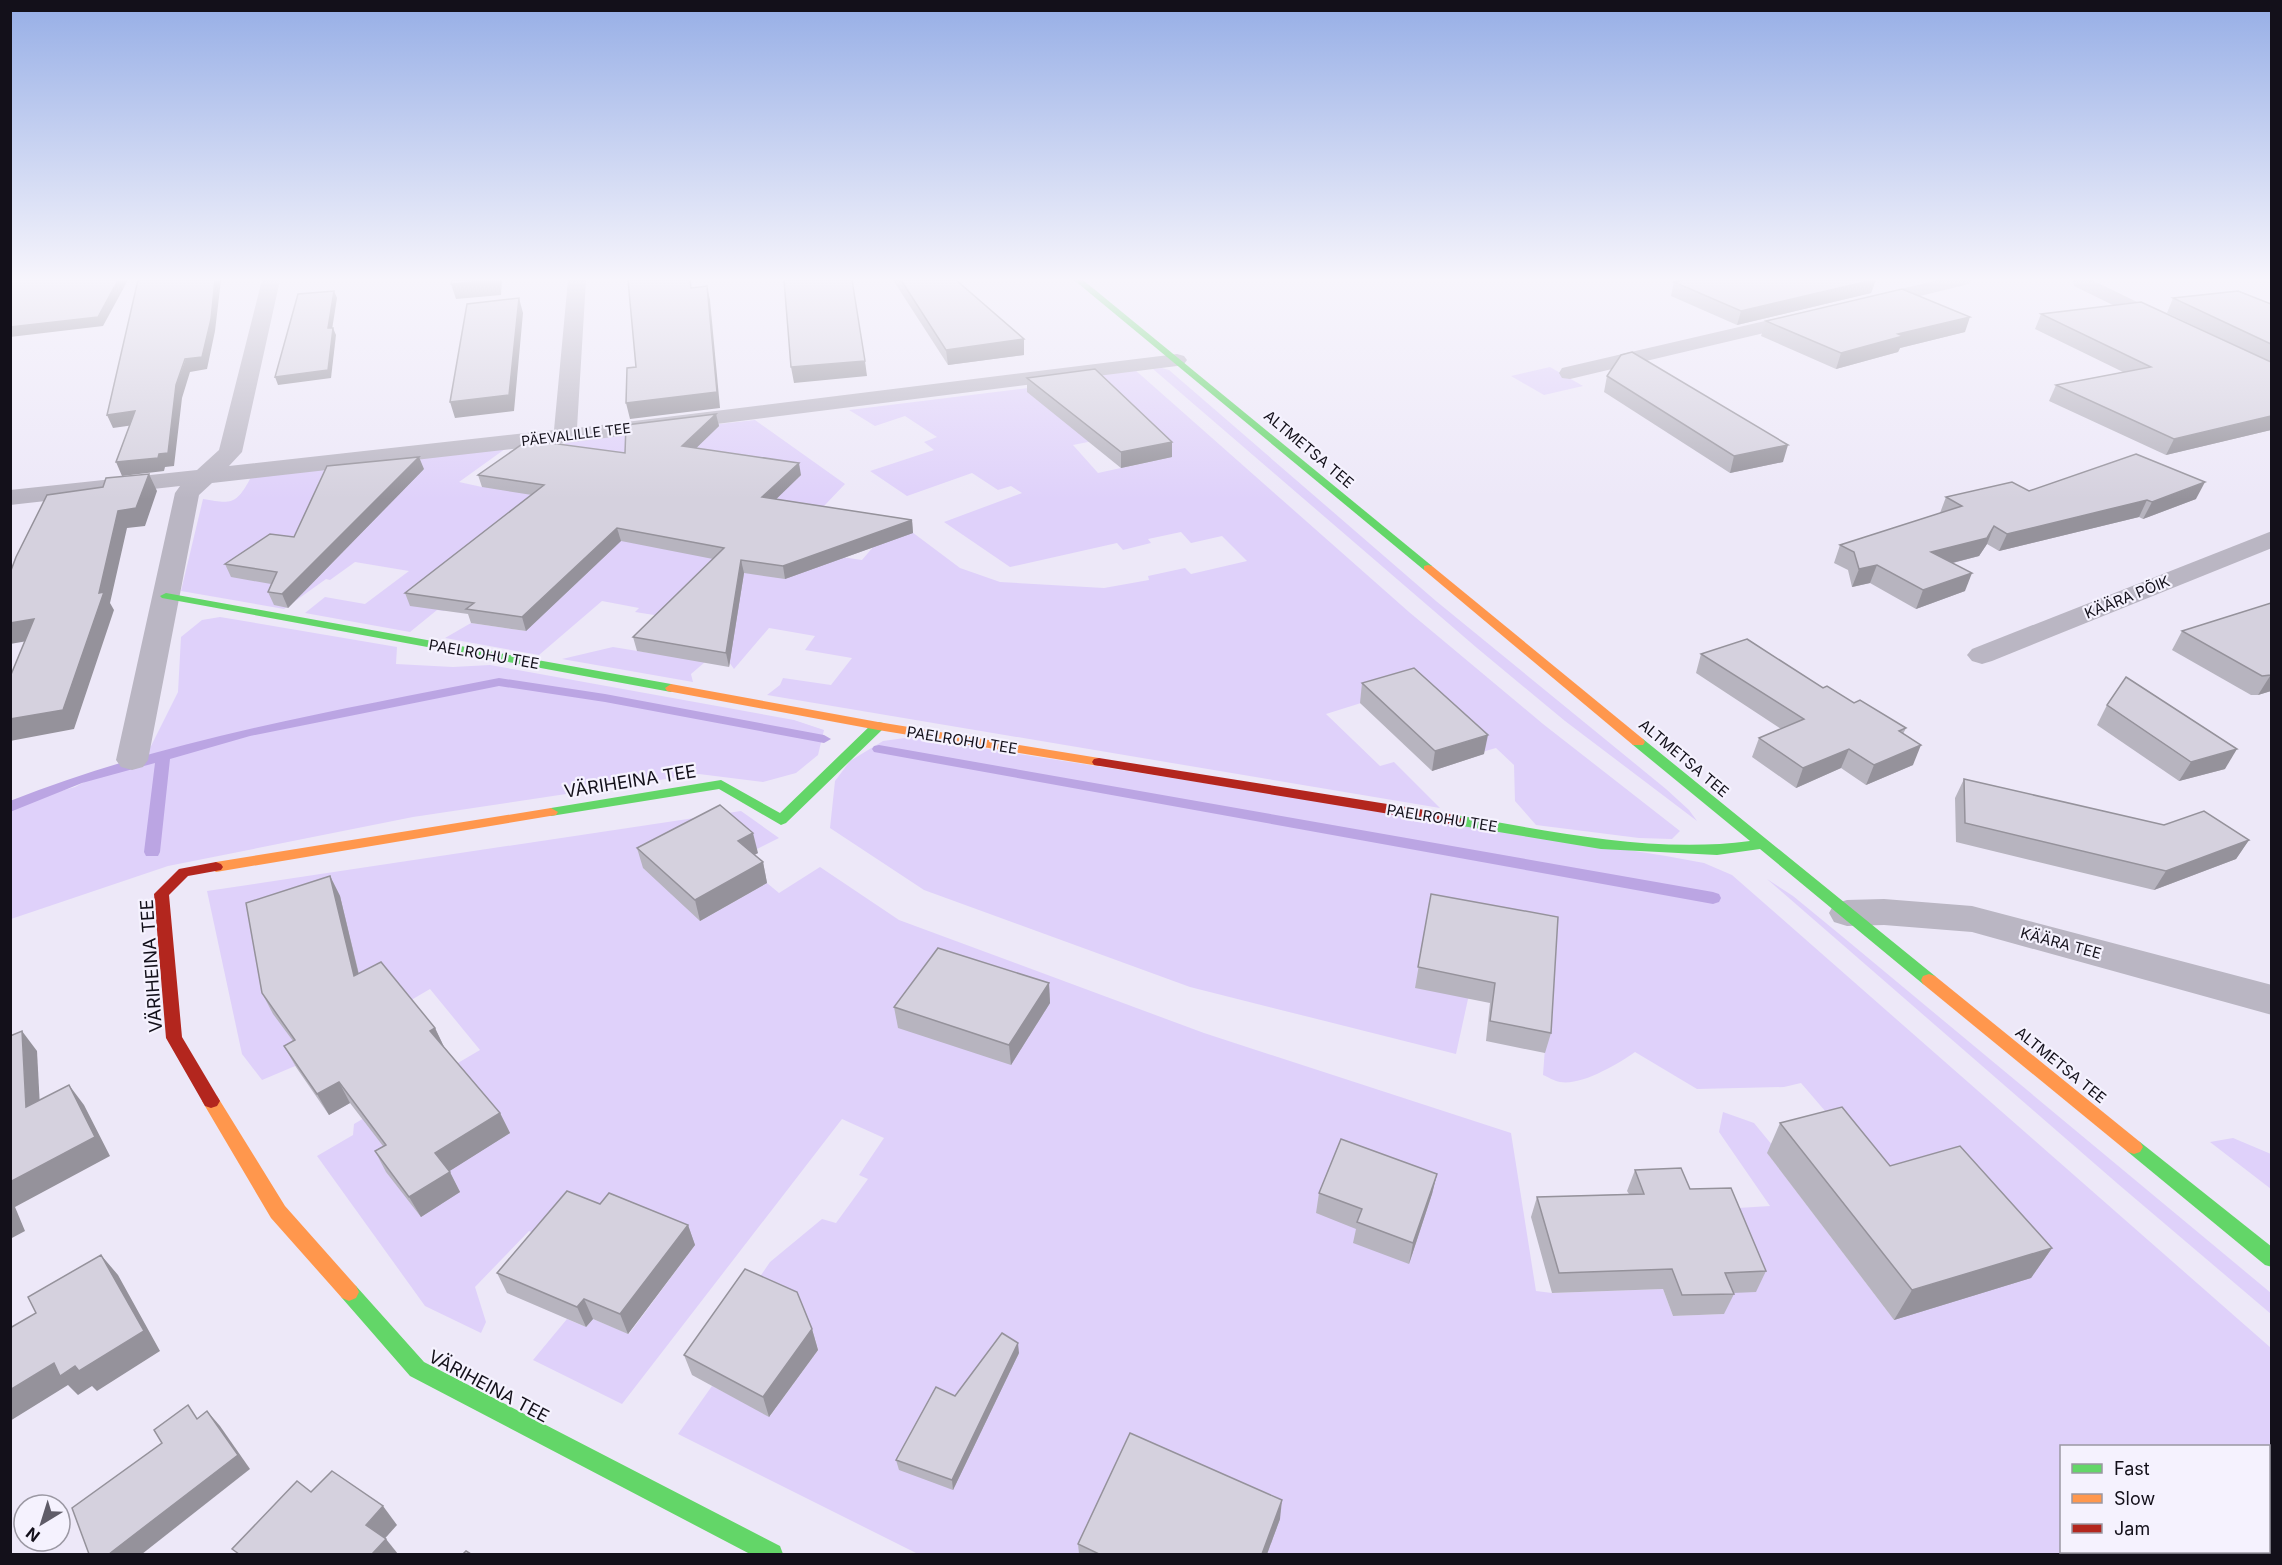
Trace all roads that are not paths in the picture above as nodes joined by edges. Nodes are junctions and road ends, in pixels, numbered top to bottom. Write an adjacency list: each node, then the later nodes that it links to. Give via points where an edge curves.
1 (254, 353): 8 (street, via 230,452)
2 (571, 353): 7 (street)
3 (1168, 353): 5 (street, ALTMETSA TEE)
4 (1657, 353): 6 (street)
5 (1177, 360): 7 (street, PÄEVALILLE TEE); 15 (street, ALTMETSA TEE)
6 (1570, 374)
7 (565, 436): 8 (street, PÄEVALILLE TEE)
8 (205, 477): 9 (street, PÄEVALILLE TEE); 11 (street, via 187,493)
9 (10, 498)
10 (2271, 539): 12 (street, KÄÄRA PÕIK)
11 (166, 596): 13 (street, PAELROHU TEE); 14 (street)
12 (1983, 655)
13 (878, 726): 15 (street, PAELROHU TEE, via 1601,844 1718,850); 19 (street, VÄRIHEINA TEE, via 781,820 721,784 184,872 161,894 174,1038 278,1212 417,1369)
14 (132, 760)
15 (1762, 844): 16 (street, ALTMETSA TEE)
16 (1847, 913): 17 (street, KÄÄRA TEE, via 1972,919); 18 (street, ALTMETSA TEE)
17 (2271, 1000)
18 (2271, 1258)
19 (772, 1554)

